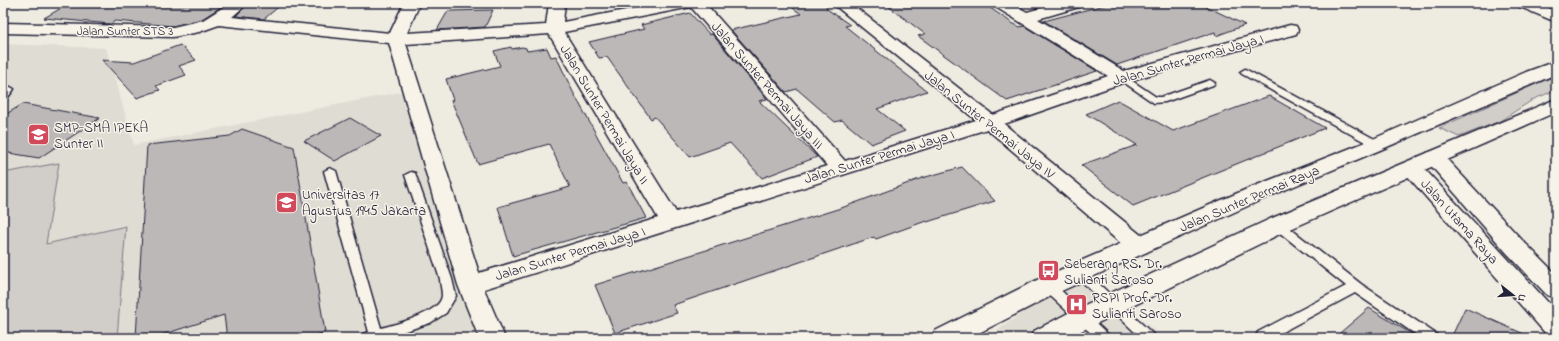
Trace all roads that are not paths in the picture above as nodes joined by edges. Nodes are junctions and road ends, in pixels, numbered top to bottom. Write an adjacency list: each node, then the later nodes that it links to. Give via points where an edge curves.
1 (240, 3): 12 (street, Jalan Sunter STS 3)
2 (412, 3): 16 (street)
3 (557, 3): 14 (street, Jalan Sunter Permai Jaya II)
4 (688, 3): 14 (street)
5 (696, 3): 27 (street, Jalan Sunter Permai Jaya III)
6 (840, 3): 24 (street, Jalan Sunter Permai Jaya IV)
7 (1000, 3): 11 (street)
8 (1076, 3): 11 (street)
9 (1524, 3): 10 (street)
10 (1556, 17)
11 (1024, 18): 19 (street)
12 (219, 20): 13 (street, Jalan Sunter STS 3, via 173,32); 16 (street)
13 (3, 28)
14 (554, 29): 16 (street); 31 (street, Jalan Sunter Permai Jaya II)
15 (1290, 30): 19 (street, Jalan Sunter Permai Jaya I)
16 (396, 39): 35 (street)
17 (1556, 67): 25 (street, Jalan Sunter Permai Raya)
18 (1245, 72): 25 (lane)
19 (1122, 77): 20 (lane, via 1154,100 1162,100); 24 (street, Jalan Sunter Permai Jaya I)
20 (1210, 83)
21 (3, 86): 22 (lane, via 9,89)
22 (3, 98)
23 (1556, 105): 26 (street)
24 (990, 122): 27 (street, Jalan Sunter Permai Jaya I); 33 (street, Jalan Sunter Permai Jaya IV)
25 (1378, 144): 33 (street, Jalan Sunter Permai Raya, via 1255,194)
26 (1434, 157): 28 (street); 38 (street, Jalan Utama Raya)
27 (840, 168): 31 (street, Jalan Sunter Permai Jaya I)
28 (1412, 168): 32 (street); 41 (street, Jalan Utama Raya)
29 (330, 171): 43 (lane)
30 (411, 175): 43 (lane, via 446,279 449,296 440,310 425,319)
31 (671, 222): 35 (street, Jalan Sunter Permai Jaya I)
32 (1278, 224): 37 (lane); 39 (street)
33 (1139, 246): 34 (street, Jalan Sunter Permai Raya)
34 (1079, 272): 36 (street, Jalan Sunter Permai Raya); 39 (lane)
35 (470, 285): 44 (street)
36 (1048, 286): 40 (lane); 45 (street, Jalan Sunter Permai Raya)
37 (1356, 287): 42 (lane); 49 (lane)
38 (1556, 289)
39 (1112, 303): 40 (street); 48 (lane)
40 (1082, 317): 46 (street); 47 (lane)
41 (1556, 328)
42 (1263, 336)
43 (374, 337)
44 (492, 338)
45 (945, 338)
46 (1044, 338)
47 (1105, 338)
48 (1150, 338)
49 (1431, 338)

